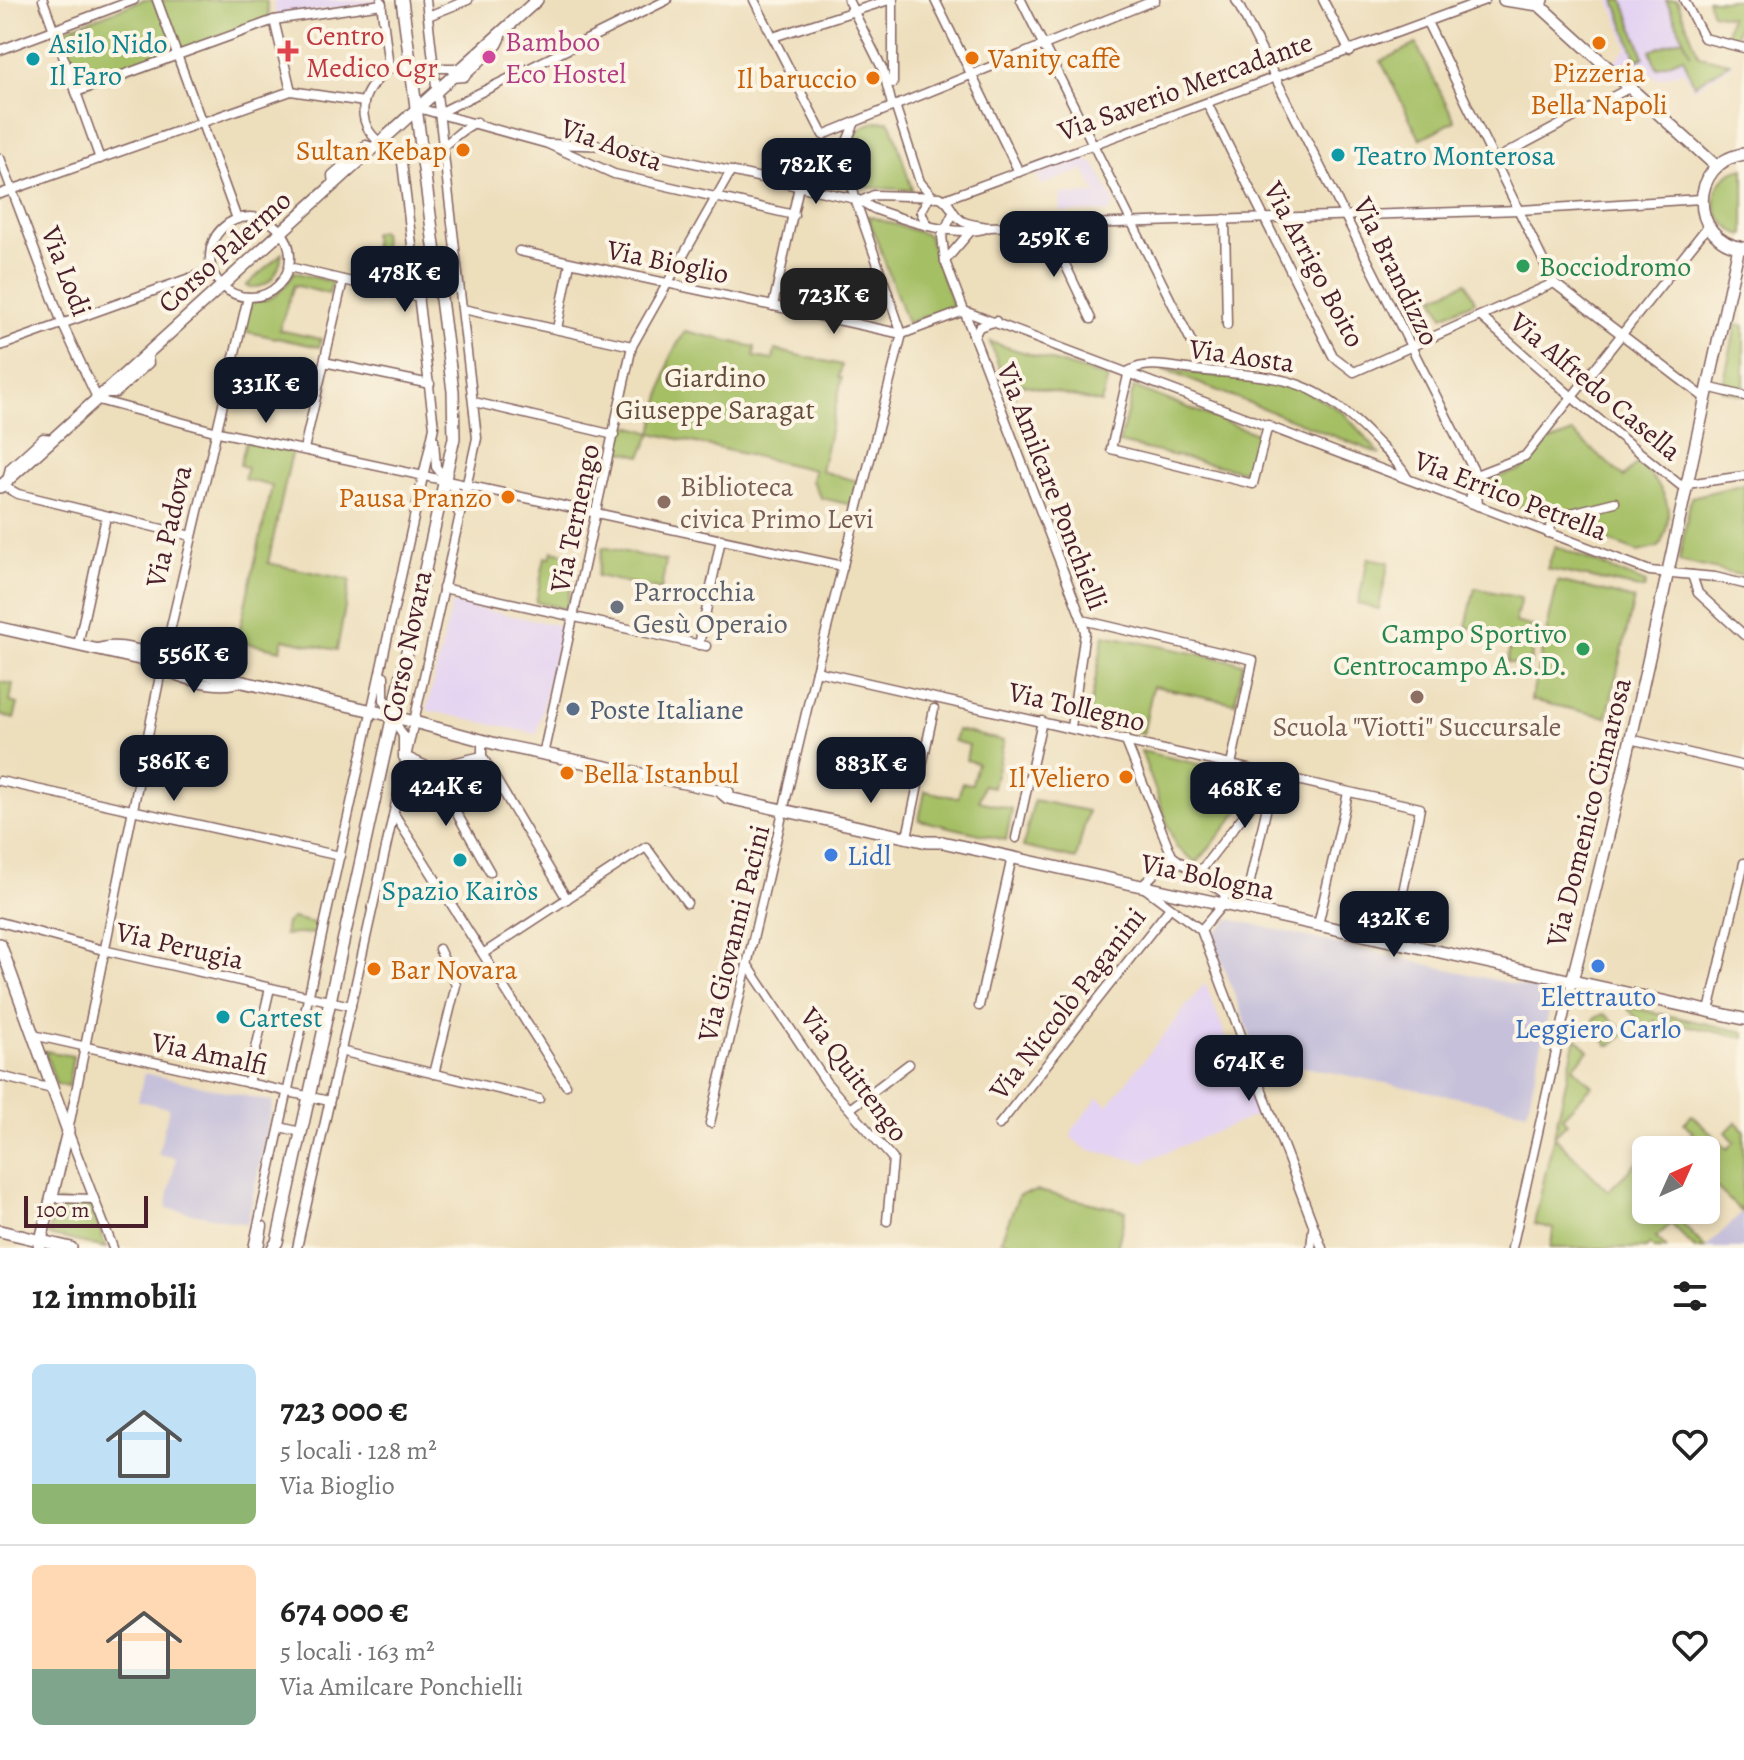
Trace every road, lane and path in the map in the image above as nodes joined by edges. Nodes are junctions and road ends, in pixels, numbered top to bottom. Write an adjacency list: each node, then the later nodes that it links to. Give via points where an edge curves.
1 (43, 0): 27 (street)
2 (134, 0): 27 (street)
3 (157, 0): 34 (street)
4 (402, 0): 35 (main road, Corso Novara)
5 (426, 0): 24 (street, Corso Novara)
6 (468, 0): 24 (street)
7 (518, 0): 23 (street)
8 (537, 0): 23 (main road, Corso Palermo)
9 (667, 0): 50 (street)
10 (754, 0): 29 (street)
11 (891, 0): 22 (street); 47 (street)
12 (935, 0): 39 (street)
13 (1021, 0): 30 (street)
14 (1155, 0): 30 (street)
15 (1236, 0): 41 (street, Via Brandizzo)
16 (1323, 0): 33 (street)
17 (1485, 0): 26 (street, Via Saverio Mercadante)
18 (1504, 0): 21 (main road)
19 (1684, 0): 31 (street, via 1704,38)
20 (382, 2): 25 (street); 37 (street)
21 (1541, 3): 42 (main road)
22 (851, 4): 29 (street); 47 (street)
23 (526, 10): 28 (main road, Corso Palermo)
24 (428, 16): 36 (street, Corso Novara)
25 (274, 20): 34 (street); 43 (street)
26 (1427, 22): 33 (street, Via Saverio Mercadante); 63 (street)
27 (54, 31): 32 (street); 44 (street)
28 (499, 34): 38 (main road, Corso Palermo); 40 (street, Corso Palermo, via 498,45 464,77)
29 (773, 37): 51 (street, via 823,135)
30 (1044, 45): 39 (street); 55 (street)
31 (1744, 48)
32 (0, 50)
33 (1350, 52): 41 (street, Via Saverio Mercadante)
34 (176, 56): 44 (street); 52 (street)
35 (411, 66): 36 (street); 37 (street); 49 (main road, Corso Novara)
36 (432, 67): 38 (street); 45 (street, Corso Novara)
37 (389, 68): 46 (street)
38 (462, 68): 40 (main road, Corso Palermo)
39 (972, 74): 47 (street); 66 (street)
40 (451, 78): 45 (main road, Corso Palermo)
41 (1277, 79): 48 (street, Via Saverio Mercadante); 78 (street, Via Brandizzo)
42 (1629, 88): 63 (street); 64 (main road)
43 (291, 91): 46 (street); 52 (street)
44 (76, 92): 62 (street)
45 (435, 92): 49 (main road, Corso Palermo); 50 (street, Corso Novara)
46 (364, 102): 56 (street)
47 (895, 105): 51 (street); 70 (street, via 920,182)
48 (1208, 105): 55 (street, Via Saverio Mercadante); 81 (street, Via Arrigo Boito)
49 (418, 108): 50 (street, Via Aosta); 56 (main road, Corso Palermo); 59 (main road, Corso Novara)
50 (438, 113): 53 (street, Via Aosta); 57 (street, Corso Novara)
51 (856, 121): 74 (street, via 845,146)
52 (199, 122): 62 (street); 79 (street)
53 (477, 122): 54 (street, Via Aosta); 57 (street)
54 (548, 144): 65 (street, via 618,146); 71 (street, Via Aosta, via 614,174)
55 (1093, 144): 66 (street, Via Saverio Mercadante); 82 (street)
56 (377, 146): 58 (street); 88 (main road, Corso Palermo)
57 (443, 148): 59 (street); 103 (street, Corso Novara)
58 (401, 154): 59 (street); 101 (street, Corso Novara)
59 (422, 154): 134 (main road, Corso Novara, via 456,422)
60 (1744, 154): 64 (main road)
61 (0, 158): 68 (street, Via Lodi)
62 (100, 159): 68 (street)
63 (1494, 160): 75 (street)
64 (1716, 166): 73 (main road)
65 (731, 171): 67 (street); 71 (street, Via Ternengo)
66 (1019, 172): 72 (street, Via Saverio Mercadante)
67 (799, 186): 74 (street); 77 (street)
68 (13, 190): 69 (street); 108 (street, Via Lodi)
69 (0, 194)
70 (931, 198): 72 (street); 74 (street, via 874,195); 83 (street, via 921,212)
71 (713, 199): 77 (street, Via Aosta); 98 (street, Via Ternengo)
72 (945, 199): 76 (street)
73 (1701, 199): 75 (street); 86 (main road)
74 (858, 200): 83 (street); 111 (street)
75 (1520, 210): 78 (street); 97 (street)
76 (953, 213): 84 (street); 87 (street, via 963,222)
77 (794, 215): 102 (street)
78 (1347, 216): 81 (street); 117 (street, Via Brandizzo)
79 (237, 219): 88 (street, via 265,220); 95 (street, via 214,239)
80 (1225, 219): 81 (street); 82 (street); 109 (street)
81 (1267, 219): 117 (street, Via Arrigo Boito, via 1342,365 1354,372)
82 (1133, 222): 85 (street); 114 (street)
83 (927, 225): 84 (street)
84 (945, 226): 89 (street); 92 (street)
85 (1047, 226): 87 (street); 106 (street)
86 (1708, 226): 90 (main road, via 1724,242); 112 (street)
87 (988, 227): 89 (street)
88 (282, 232): 94 (street); 99 (main road, Corso Palermo)
89 (970, 232): 92 (street)
90 (1742, 248): 121 (main road, Via Domenico Cimarosa)
91 (519, 251): 93 (street, Via Bioglio)
92 (945, 261): 104 (street, Via Amilcare Ponchielli)
93 (570, 263): 98 (street, Via Bioglio); 110 (street)
94 (289, 267): 96 (street); 100 (street, via 278,286)
95 (212, 270): 99 (street); 108 (street)
96 (343, 280): 101 (street); 118 (street)
97 (1554, 283): 105 (street, Via Arrigo Boito); 112 (street)
98 (666, 284): 102 (street, Via Bioglio); 116 (street, Via Ternengo)
99 (222, 286): 100 (street); 122 (main road, Corso Palermo)
100 (248, 297): 128 (street, Via Padova)
101 (419, 298): 120 (street, Corso Novara)
102 (773, 306): 111 (street, Via Bioglio)
103 (463, 309): 110 (street); 125 (street, Corso Novara)
104 (964, 311): 107 (street, Via Errico Petrella); 111 (street); 113 (street, Via Amilcare Ponchielli)
105 (1480, 316): 117 (street, Via Arrigo Boito); 124 (street, Via Alfredo Casella)
106 (1091, 319)
107 (996, 321): 113 (street, via 979,327); 119 (street, Via Errico Petrella)
108 (62, 323): 115 (street); 122 (street, Via Lodi)
109 (1227, 325)
110 (557, 329): 116 (street)
111 (902, 334): 147 (street, Via Giovanni Pacini)
112 (1621, 334): 121 (street); 124 (street)
113 (974, 337): 153 (street, Via Amilcare Ponchielli)
114 (1192, 343)
115 (0, 346)
116 (632, 346): 129 (street, Via Ternengo)
117 (1410, 348): 132 (street, Via Brandizzo)
118 (324, 362): 120 (street); 130 (street)
119 (1129, 371): 126 (street, Via Errico Petrella); 126 (street, via 1111,449 1253,484); 135 (street, Via Aosta, via 1142,365 1306,386 1347,411)
120 (430, 384): 127 (street, Corso Novara)
121 (1706, 392): 123 (street); 138 (main road, Via Domenico Cimarosa)
122 (100, 395): 128 (street); 137 (main road, Corso Palermo)
123 (1744, 396)
124 (1571, 397): 132 (street, via 1519,461); 138 (street, Via Alfredo Casella)
125 (474, 402): 129 (street); 136 (street, Corso Novara, via 477,438)
126 (1268, 425): 135 (street, Via Errico Petrella)
127 (434, 427): 131 (street, Corso Novara); 134 (street, via 435,461)
128 (214, 431): 130 (street); 145 (street, Via Padova)
129 (614, 435): 141 (street, Via Ternengo)
130 (304, 449): 131 (street)
131 (424, 475): 134 (street); 157 (street, Corso Novara)
132 (1476, 475): 140 (street)
133 (1744, 476): 138 (street)
134 (445, 479): 136 (street); 143 (street, via 455,490); 162 (main road, Corso Novara)
135 (1409, 479): 140 (street, Via Errico Petrella)
136 (467, 484): 141 (street); 143 (street, Corso Novara)
137 (2, 485): 142 (street)
138 (1685, 486): 148 (main road, Via Domenico Cimarosa)
139 (1615, 502): 144 (street, via 1555,517)
140 (1473, 505): 144 (street, Via Errico Petrella)
141 (596, 512): 146 (street); 152 (street, Via Ternengo)
142 (106, 517): 145 (street); 156 (street)
143 (459, 517): 151 (street, Corso Novara)
144 (1548, 533): 148 (street, Via Errico Petrella)
145 (191, 536): 158 (street, Via Padova)
146 (721, 539): 147 (street); 152 (street, via 702,645)
147 (843, 566): 159 (street, Via Giovanni Pacini)
148 (1669, 574): 149 (street, Via Errico Petrella); 167 (main road, Via Domenico Cimarosa)
149 (1692, 575): 150 (street, Via Errico Petrella); 155 (street, via 1703,598)
150 (1744, 584)
151 (443, 588): 152 (street); 164 (street, Corso Novara)
152 (575, 617): 169 (street, Via Ternengo)
153 (1082, 620): 165 (street, Via Amilcare Ponchielli, via 1085,632); 172 (street, via 1253,660)
154 (0, 628): 156 (main road, Via Bologna)
155 (1744, 635)
156 (78, 645): 158 (main road, Via Bologna)
157 (384, 659): 161 (street, Corso Novara); 162 (street, via 384,700)
158 (163, 661): 161 (main road, Via Bologna); 180 (street, Via Padova)
159 (816, 671): 163 (street, Via Tollegno); 179 (street, Via Giovanni Pacini)
160 (934, 709): 182 (street)
161 (373, 711): 162 (main road, Via Bologna); 184 (street, Corso Novara)
162 (393, 717): 164 (main road, Via Bologna); 176 (street, via 403,736); 207 (main road, Corso Novara)
163 (1042, 721): 165 (street, Via Tollegno); 183 (street)
164 (413, 724): 168 (main road, Via Bologna); 171 (street, Corso Novara)
165 (1071, 727): 166 (street, Via Tollegno)
166 (1125, 739): 172 (street, Via Tollegno); 185 (street)
167 (1630, 739): 173 (street); 204 (main road, Via Domenico Cimarosa)
168 (482, 741): 169 (main road, Via Bologna); 170 (street)
169 (543, 755): 179 (main road, Via Bologna)
170 (482, 756): 174 (street); 191 (street)
171 (407, 757): 174 (street); 176 (street, Corso Novara)
172 (1231, 765): 175 (street, Via Tollegno)
173 (1744, 766)
174 (431, 768): 188 (street)
175 (1274, 776): 178 (street, Via Tollegno); 189 (street); 192 (street, via 1248,890)
176 (403, 778): 181 (street, Corso Novara)
177 (0, 781): 180 (street)
178 (1348, 793): 196 (street); 198 (street, Via Tollegno, via 1420,808)
179 (787, 807): 182 (main road, Via Bologna); 203 (street, Via Giovanni Pacini)
180 (133, 810): 184 (street); 201 (street, Via Padova)
181 (394, 814): 202 (street); 208 (street, Corso Novara)
182 (907, 834): 186 (main road, Via Bologna)
183 (1016, 838)
184 (340, 856): 206 (street, Corso Novara)
185 (1172, 856): 189 (street); 190 (street)
186 (1012, 857): 190 (main road, Via Bologna); 209 (street)
187 (1744, 863): 210 (street)
188 (490, 872)
189 (1198, 874): 192 (street)
190 (1142, 886): 192 (main road, Via Bologna); 194 (street)
191 (567, 899): 193 (street, via 646,847); 202 (street)
192 (1224, 899): 196 (main road, Via Bologna); 197 (street)
193 (687, 903)
194 (1169, 909): 197 (street); 227 (street, Via Niccolò Paganini)
195 (0, 922): 201 (street, Via Perugia)
196 (1318, 925): 198 (main road, Via Bologna)
197 (1201, 930): 237 (street)
198 (1393, 941): 204 (main road, Via Bologna)
199 (0, 944): 212 (main road)
200 (439, 949): 216 (street, via 456,985)
201 (103, 950): 205 (street, Via Perugia); 213 (street, Via Padova)
202 (484, 953): 219 (street)
203 (747, 964): 225 (street, Via Quittengo, via 826,1082); 226 (street, Via Giovanni Pacini)
204 (1572, 981): 210 (main road, Via Bologna); 248 (street, Via Domenico Cimarosa)
205 (270, 988): 206 (street, Via Perugia); 218 (street)
206 (309, 997): 207 (street, Via Perugia); 221 (street, Corso Novara)
207 (329, 1002): 208 (street, Via Perugia); 222 (main road, Corso Novara)
208 (351, 1006): 214 (street, Corso Novara)
209 (979, 1006)
210 (1709, 1011): 211 (main road, Via Bologna)
211 (1744, 1019)
212 (33, 1035): 213 (street, Via Amalfi); 220 (main road)
213 (82, 1047): 218 (street, Via Amalfi); 229 (street, Via Padova)
214 (340, 1051): 216 (street); 224 (street, Corso Novara)
215 (909, 1064): 225 (street)
216 (434, 1074): 223 (street)
217 (0, 1076): 220 (street)
218 (248, 1083): 221 (street, Via Amalfi)
219 (566, 1085)
220 (52, 1089): 229 (main road)
221 (287, 1092): 222 (street, Via Amalfi); 228 (street, Corso Novara)
222 (309, 1096): 224 (street, Via Amalfi); 230 (main road, Corso Novara)
223 (539, 1099)
224 (329, 1101): 232 (street, Corso Novara)
225 (851, 1108): 236 (street, Via Quittengo, via 893,1159)
226 (710, 1123)
227 (999, 1125)
228 (280, 1127): 230 (street); 233 (street, Corso Novara)
229 (68, 1131): 234 (main road); 235 (street)
230 (301, 1132): 231 (main road, Corso Novara)
231 (288, 1191): 232 (street); 240 (main road, Corso Novara)
232 (308, 1195): 245 (street, Corso Novara)
233 (264, 1197): 243 (street, Corso Novara); 244 (street)
234 (53, 1198): 235 (street); 239 (main road)
235 (94, 1199): 242 (street)
236 (887, 1221)
237 (1313, 1228): 246 (street); 247 (street)
238 (0, 1231): 239 (main road)
239 (40, 1244): 241 (main road)
240 (276, 1246)
241 (71, 1248)
242 (113, 1248)
243 (253, 1248)
244 (259, 1248)
245 (297, 1248)
246 (1311, 1248)
247 (1322, 1248)
248 (1512, 1248)

